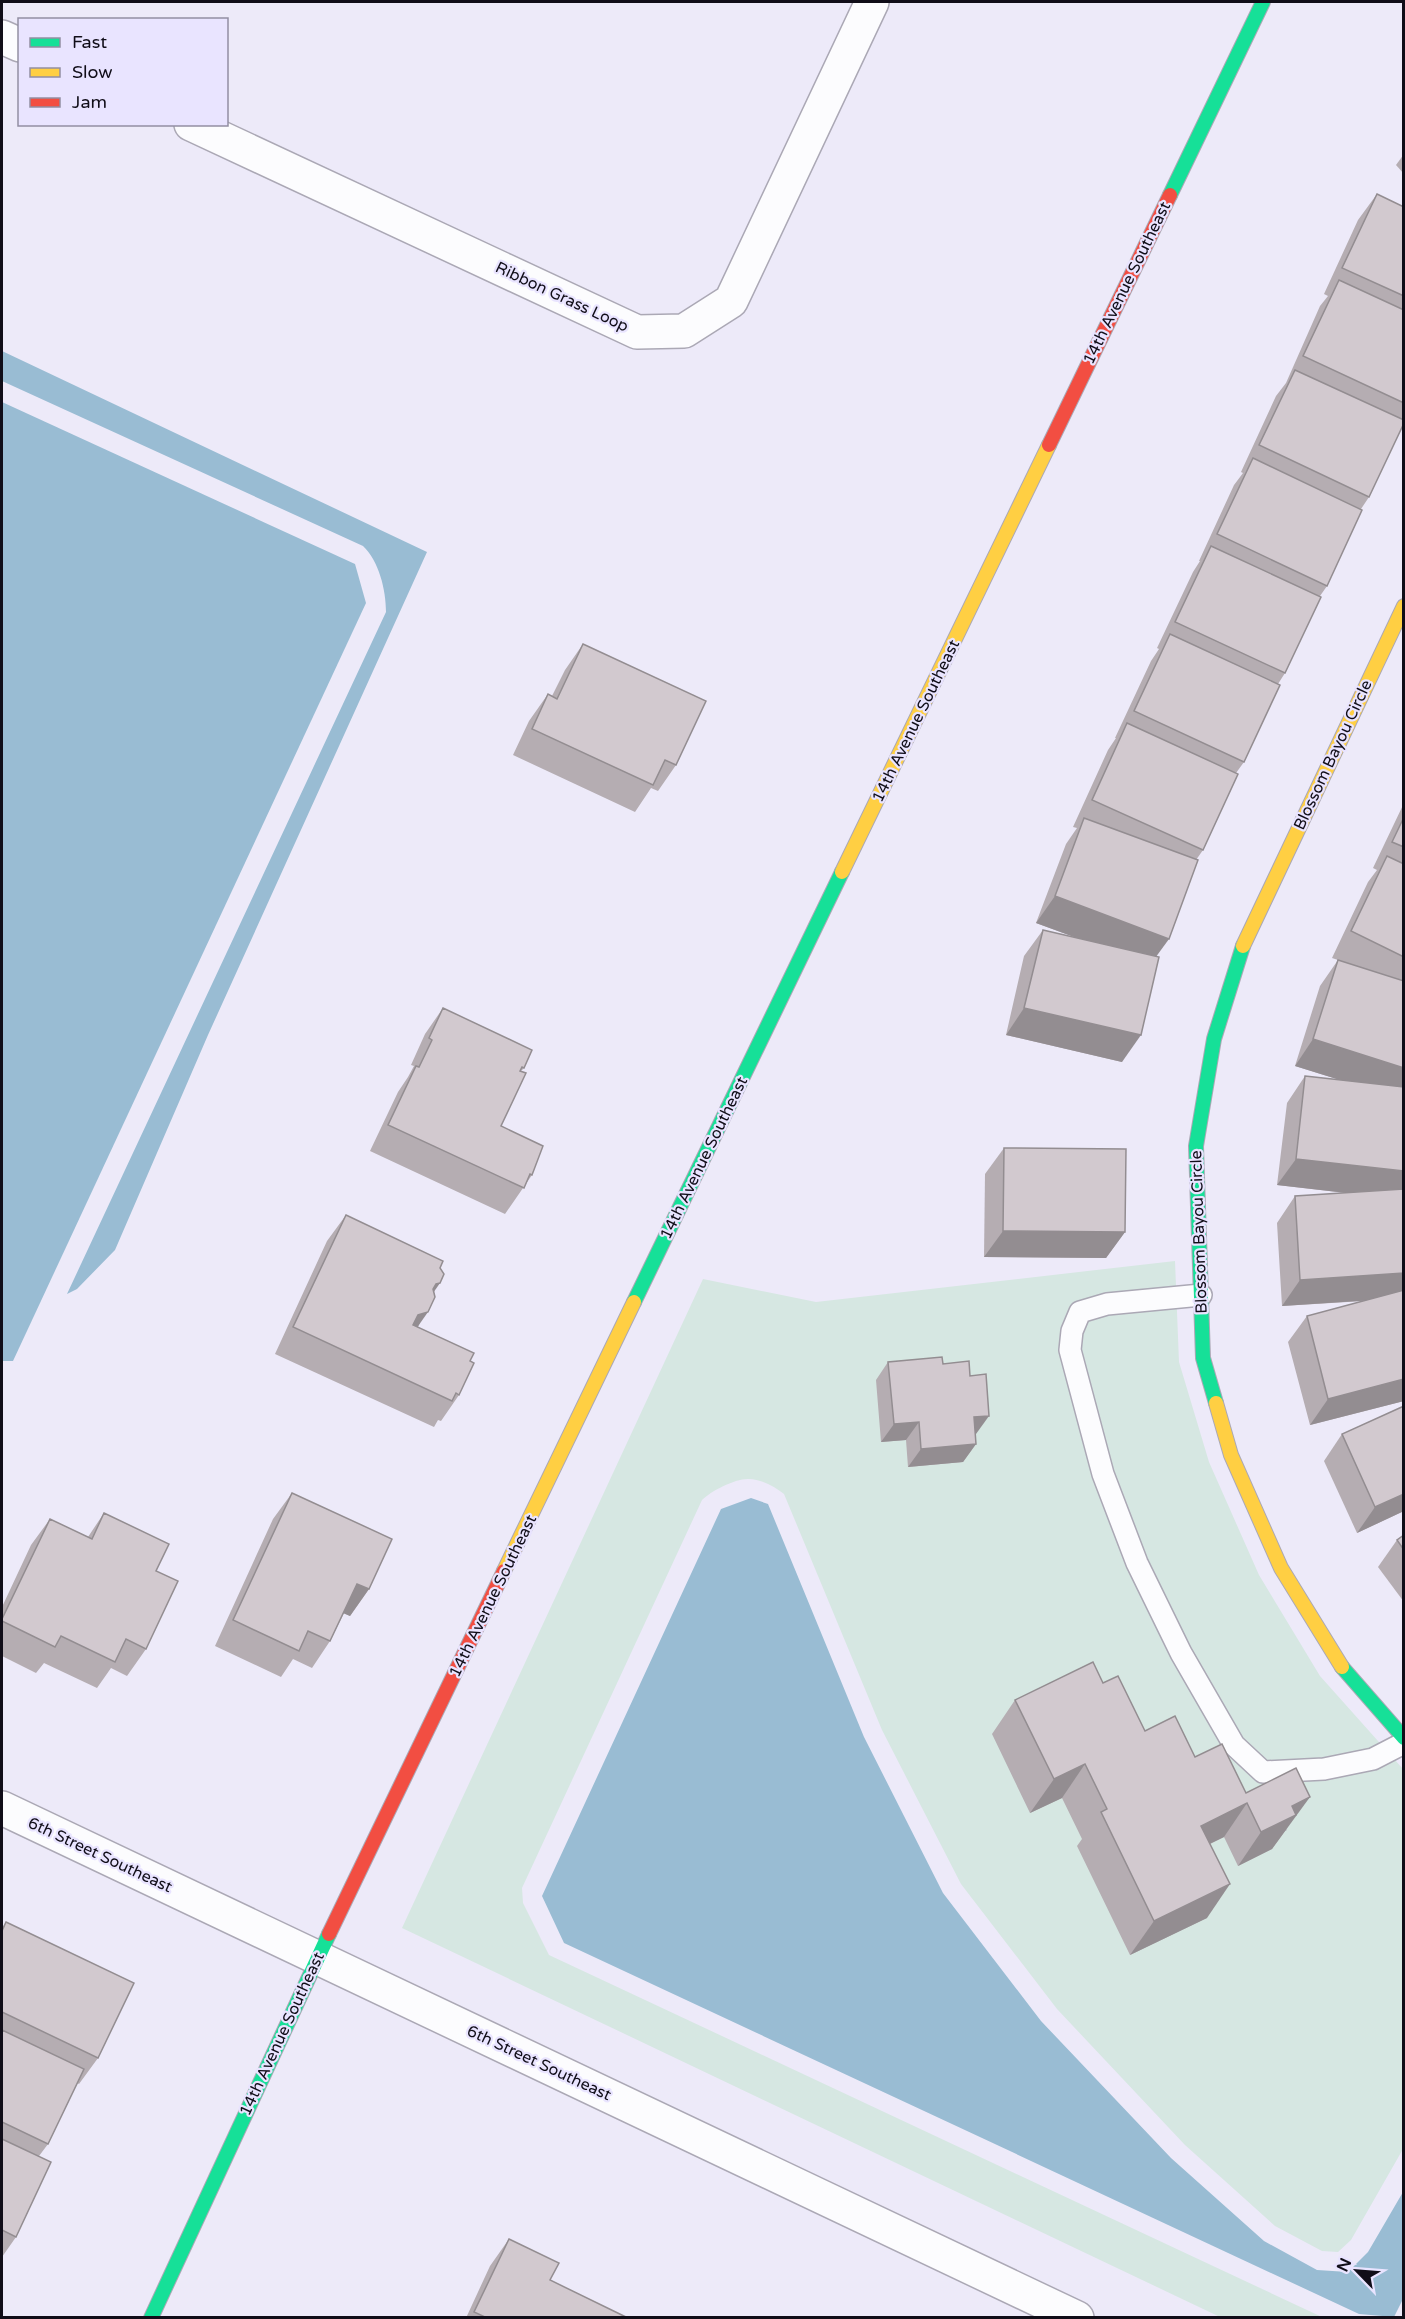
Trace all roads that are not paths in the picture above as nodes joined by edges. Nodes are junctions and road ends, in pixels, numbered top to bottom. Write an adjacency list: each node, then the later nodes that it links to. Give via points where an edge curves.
1 (872, 2): 5 (street, Ribbon Grass Loop, via 731,301 684,331 637,332)
2 (1263, 2): 11 (street, 14th Avenue Southeast)
3 (2, 37): 4 (street)
4 (18, 44)
5 (195, 126)
6 (1404, 606): 7 (street, Blossom Bayou Circle, via 1244,942 1214,1039 1196,1146)
7 (1201, 1295): 8 (street, Blossom Bayou Circle, via 1203,1358 1231,1455 1281,1568 1339,1663); 9 (lane, via 1107,1304 1080,1312 1072,1331 1070,1350 1102,1474 1137,1563 1181,1653 1234,1745 1263,1773 1324,1769 1373,1759)
8 (1404, 1737)
9 (1404, 1743)
10 (2, 1808): 11 (street, 6th Street Southeast)
11 (318, 1958): 12 (street, 14th Avenue Southeast); 13 (street, 6th Street Southeast)
12 (151, 2318)
13 (1077, 2318)

